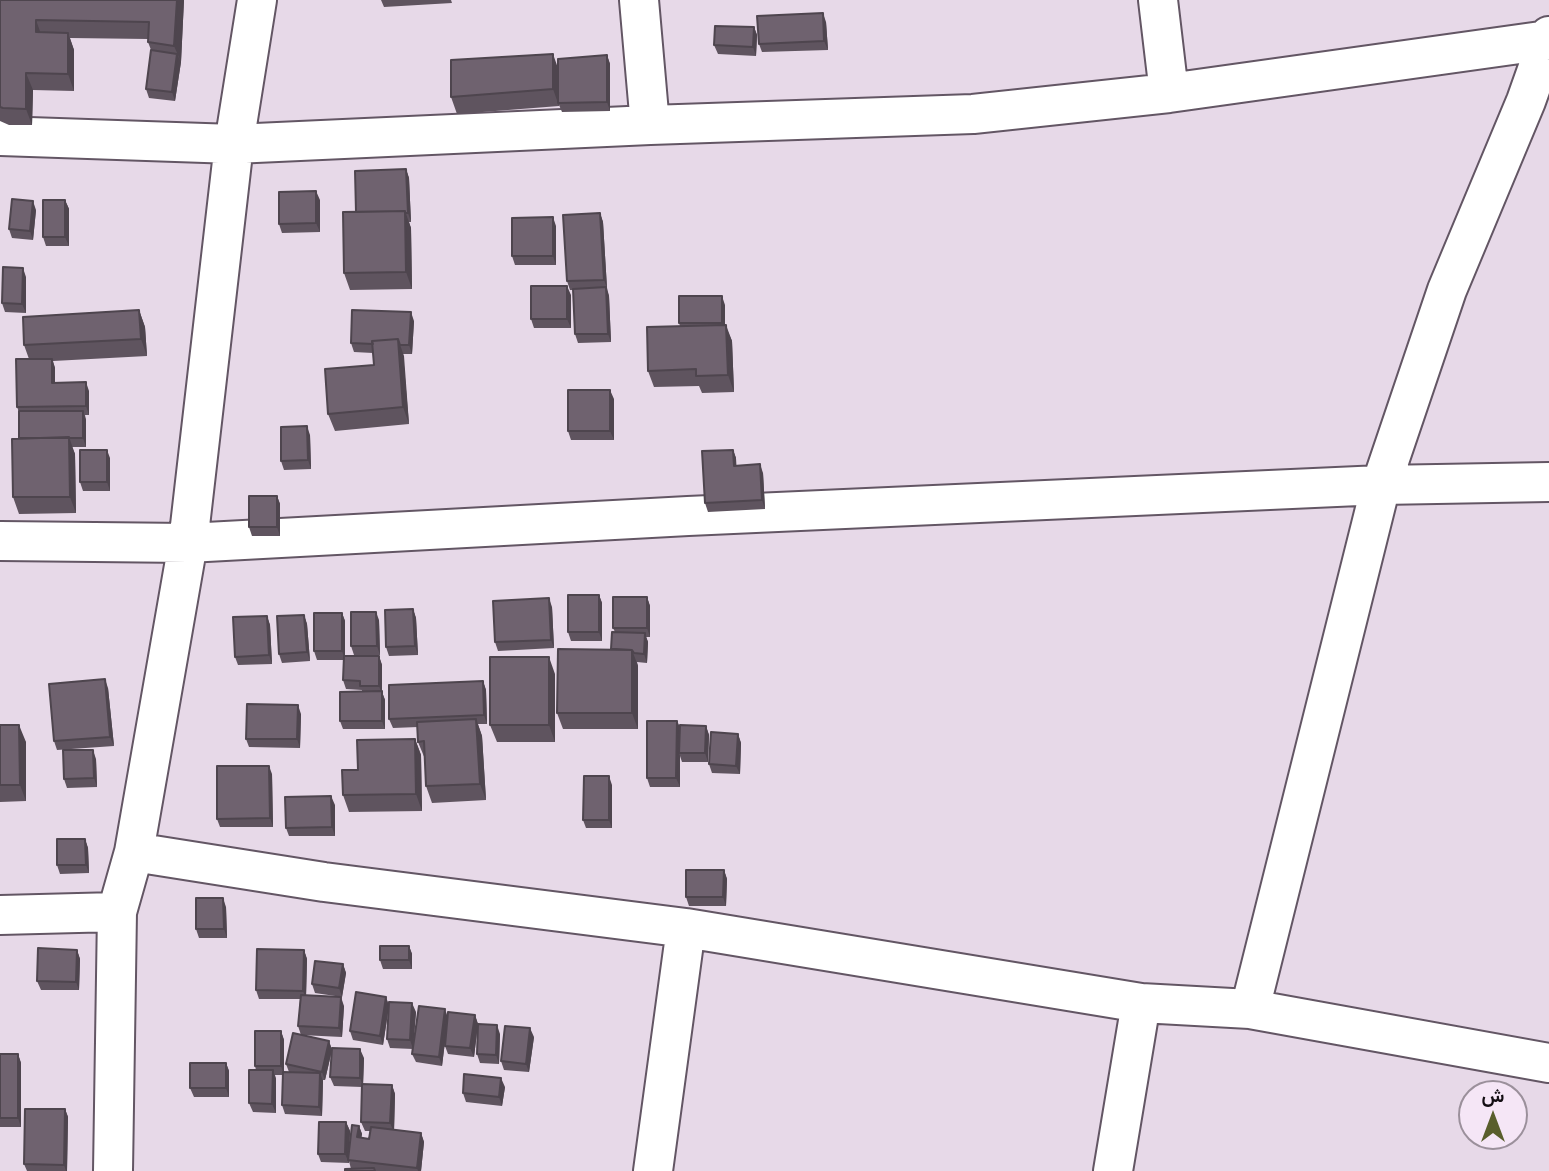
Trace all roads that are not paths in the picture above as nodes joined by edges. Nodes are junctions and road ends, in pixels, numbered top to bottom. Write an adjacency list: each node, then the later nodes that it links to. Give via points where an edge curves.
1 (257, 0): 8 (street)
2 (639, 0): 6 (street)
3 (1158, 0): 5 (street)
4 (1548, 38): 5 (street); 10 (street, via 1447,290)
5 (1169, 93): 6 (street, via 973,114)
6 (650, 125): 8 (street)
7 (0, 136): 8 (street)
8 (234, 144): 12 (street)
9 (1549, 482): 10 (street)
10 (1381, 485): 12 (street); 18 (street)
11 (0, 541): 12 (street)
12 (188, 543): 13 (street)
13 (134, 852): 14 (street); 16 (street, via 324,882)
14 (117, 912): 15 (street); 20 (street)
15 (0, 915)
16 (686, 928): 17 (street); 21 (street)
17 (1141, 1003): 18 (street); 22 (street)
18 (1250, 1009): 19 (street)
19 (1549, 1063)
20 (113, 1171)
21 (653, 1171)
22 (1113, 1171)

